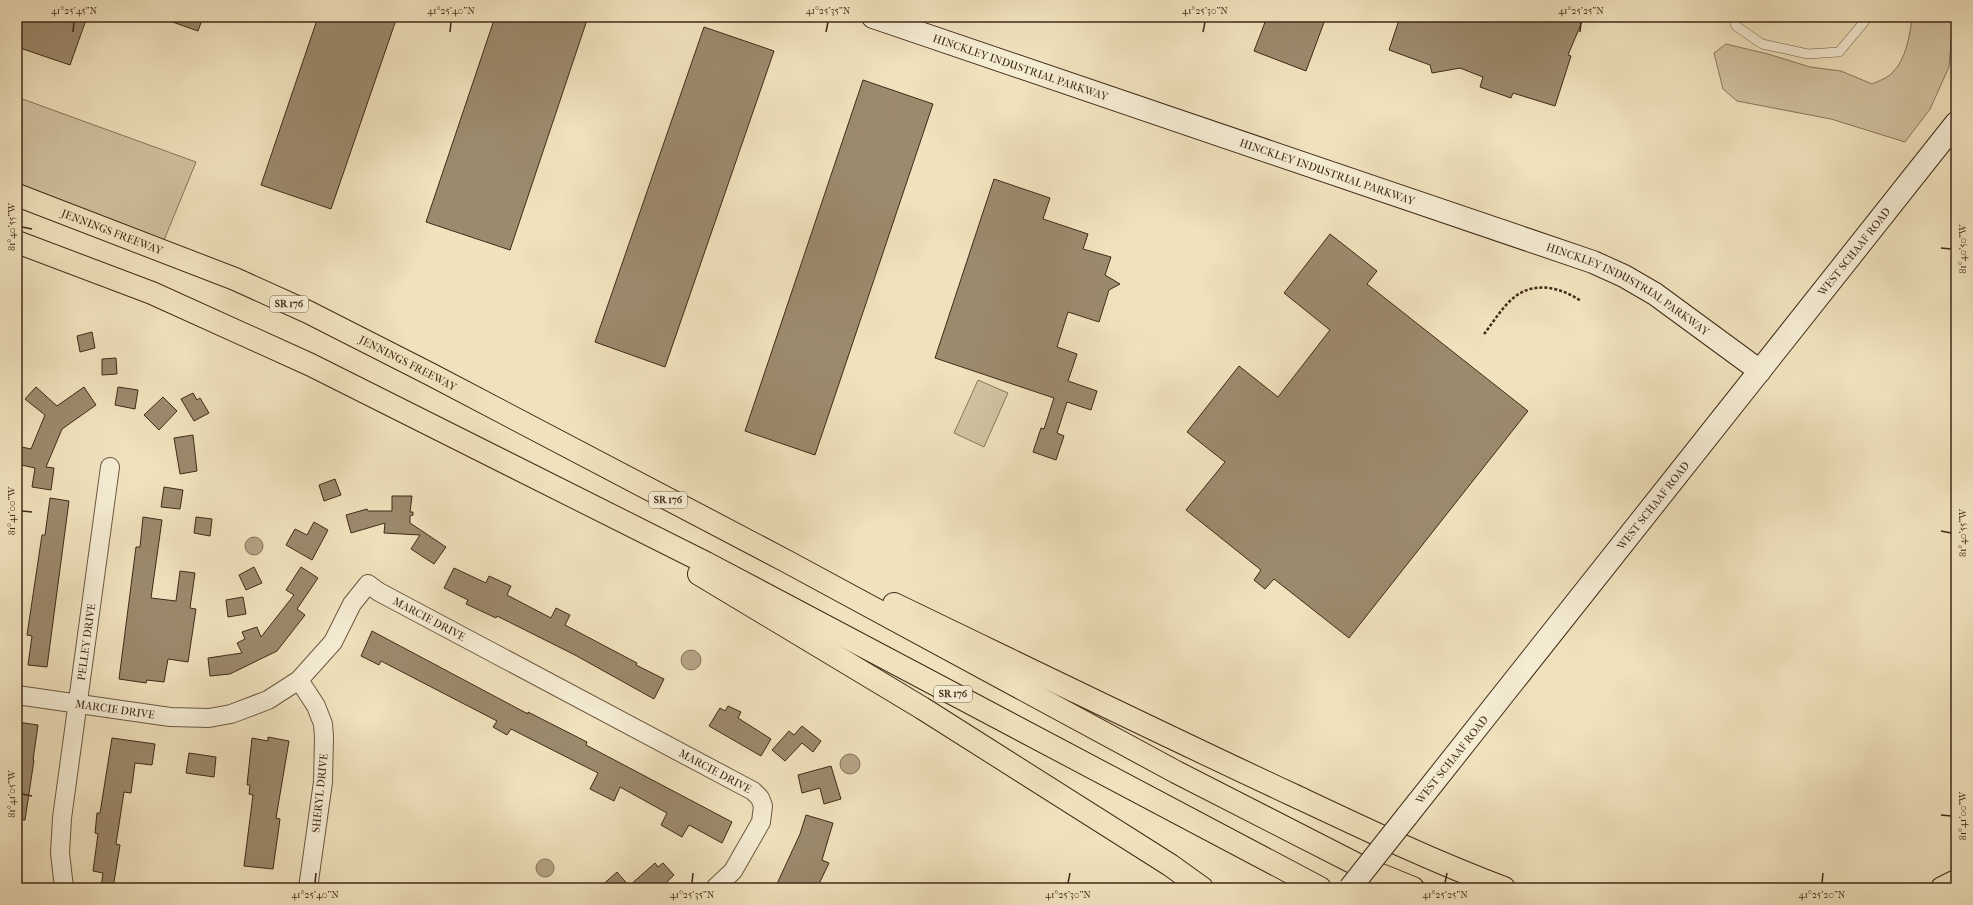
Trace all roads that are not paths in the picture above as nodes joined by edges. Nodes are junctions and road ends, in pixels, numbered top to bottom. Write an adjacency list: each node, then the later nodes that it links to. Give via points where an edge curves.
1 (873, 17): 7 (street, HINCKLEY INDUSTRIAL PARKWAY, via 1593,262 1655,294)
2 (1733, 17): 3 (lane, via 1736,26 1762,44 1808,54 1839,52 1864,22)
3 (1865, 17)
4 (1956, 123): 7 (street, WEST SCHAAF ROAD)
5 (17, 194): 10 (highway, JENNINGS FREEWAY / SR 176, via 235,279 308,312)
6 (17, 242): 9 (highway, SR 176, via 152,293 244,334 311,365)
7 (1760, 371): 23 (street, WEST SCHAAF ROAD, bridge)
8 (110, 467): 13 (street, PELLEY DRIVE)
9 (584, 503): 14 (highway, via 922,708); 22 (highway, SR 176, via 706,563)
10 (786, 561): 15 (highway, SR 176, via 1082,722); 26 (highway, via 878,596 1193,749 1382,836)
11 (299, 680): 13 (street, MARCIE DRIVE, via 272,698 250,708 209,718 170,716); 18 (street, SHERYL DRIVE, via 320,716 325,749); 19 (street, MARCIE DRIVE, via 333,642 352,604 368,584 753,791 763,806 761,822 734,871)
12 (17, 695): 13 (street, MARCIE DRIVE)
13 (78, 704): 17 (street, PELLEY DRIVE, via 61,835)
14 (1099, 821): 20 (highway); 21 (highway)
15 (1356, 864): 24 (highway, SR 176); 25 (highway)
16 (1956, 881): 27 (highway)
17 (64, 888)
18 (308, 888)
19 (715, 888)
20 (1186, 888)
21 (1202, 888)
22 (1320, 888)
23 (1350, 888)
24 (1394, 888)
25 (1413, 888)
26 (1504, 888)
27 (1942, 888)

